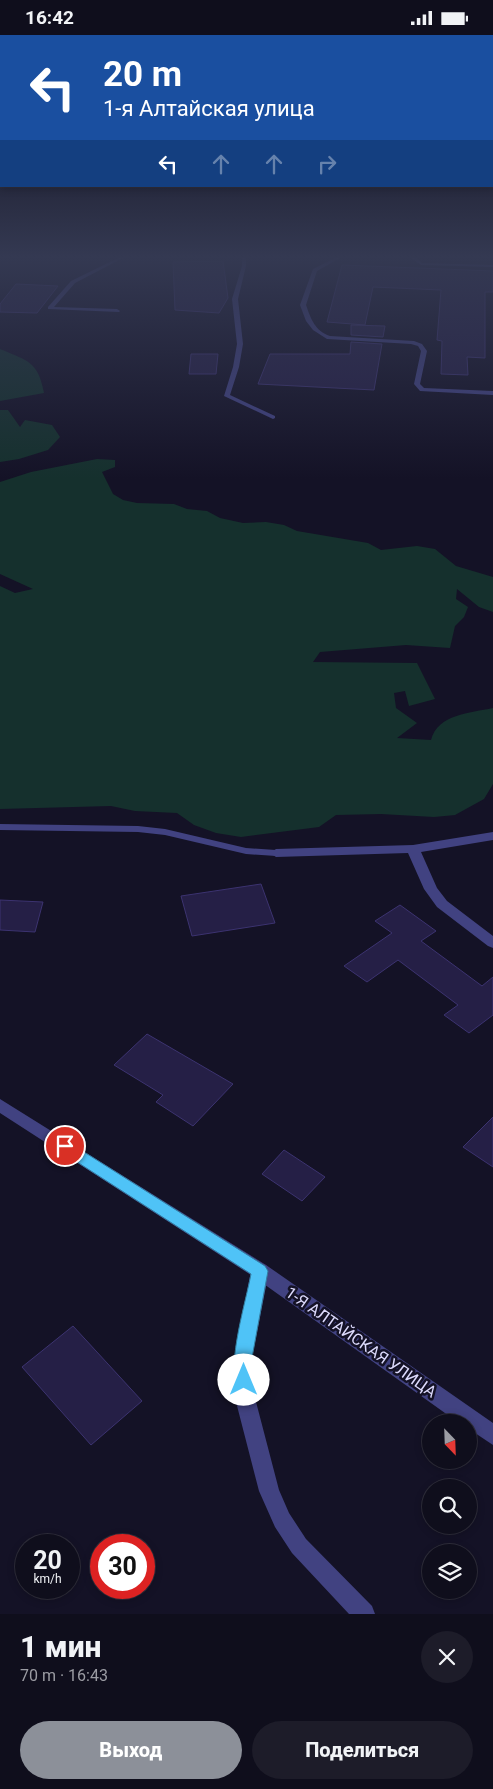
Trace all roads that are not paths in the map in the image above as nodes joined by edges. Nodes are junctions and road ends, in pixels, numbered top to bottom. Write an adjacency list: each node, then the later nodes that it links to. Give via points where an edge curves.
1 (239, 332): 4 (lane, via 240,345 227,396)
2 (316, 332): 3 (lane, via 329,338 412,342 424,351 417,384 422,390)
3 (493, 393)
4 (273, 417)
5 (0, 827): 8 (lane, via 138,829 246,851)
6 (493, 836): 7 (street)
7 (414, 849): 8 (street); 9 (street, via 431,889 442,904)
8 (276, 853)
9 (493, 943)
10 (0, 1105): 11 (street, 1-Я АЛТАЙСКАЯ УЛИЦА)
11 (260, 1271): 12 (street, 1-Я АЛТАЙСКАЯ УЛИЦА); 13 (street, via 242,1363 245,1398 269,1491 299,1546)
12 (493, 1435)
13 (364, 1614)

